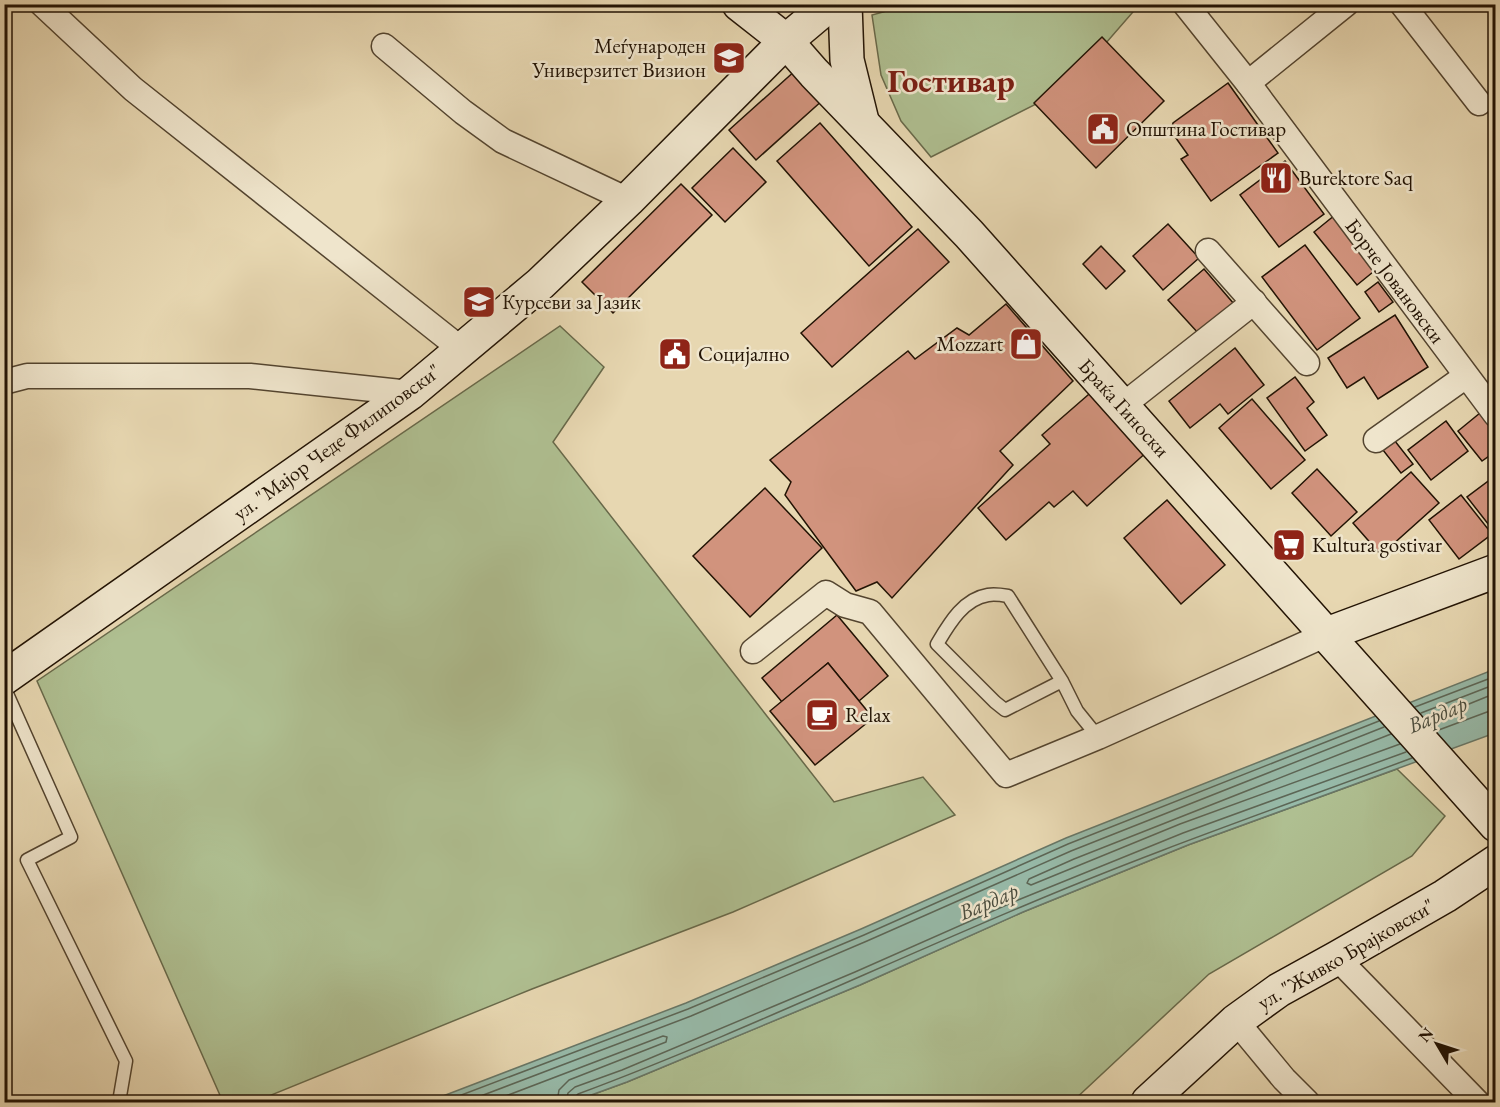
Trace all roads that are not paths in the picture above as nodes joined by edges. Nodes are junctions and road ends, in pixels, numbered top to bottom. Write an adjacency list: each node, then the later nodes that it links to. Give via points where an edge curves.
1 (42, 4): 16 (street, via 133,89)
2 (740, 4): 8 (street, Браќа Гиноски)
3 (830, 4): 8 (street, ул. "Мајор Чеде Филиповски")
4 (845, 4): 12 (street, via 846,60)
5 (1185, 4): 10 (street, Борче Јовановски)
6 (1346, 4): 10 (street)
7 (1402, 4): 11 (street)
8 (786, 41): 12 (street, Браќа Гиноски); 13 (street, ул. "Мајор Чеде Филиповски")
9 (384, 46): 13 (street, via 504,141)
10 (1248, 83): 18 (street, Борче Јовановски)
11 (1479, 103)
12 (862, 123): 21 (street, Браќа Гиноски, via 969,234)
13 (628, 200): 16 (street, ул. "Мајор Чеде Филиповски", via 540,284)
14 (1208, 251): 15 (street)
15 (1254, 302): 17 (street); 21 (street)
16 (461, 350): 20 (street, ул. "Мајор Чеде Филиповски")
17 (1307, 363)
18 (1466, 376): 22 (street, Борче Јовановски); 23 (street)
19 (4, 382): 20 (street, via 27,376 250,376)
20 (410, 393): 27 (street, ул. "Мајор Чеде Филиповски")
21 (1122, 406): 25 (street, Браќа Гиноски)
22 (1496, 415)
23 (1376, 440)
24 (1496, 571): 25 (street)
25 (1327, 633): 30 (street); 31 (street, Браќа Гиноски)
26 (753, 651): 30 (street, via 826,593 845,605 870,612 1006,775)
27 (4, 678)
28 (1062, 681): 28 (lane, via 1008,596 987,595 967,603 937,644 1005,710); 30 (lane, via 1077,711)
29 (4, 687): 35 (lane, via 71,837 27,861 126,1061)
30 (1098, 737)
31 (1496, 825)
32 (1496, 862): 33 (street, ул. "Живко Брајковски")
33 (1337, 958): 34 (street, ул. "Живко Брајковски", via 1279,990); 38 (street)
34 (1236, 1021): 36 (street, ул. "Живко Брајковски"); 37 (street)
35 (119, 1102)
36 (1148, 1102)
37 (1307, 1102)
38 (1477, 1102)

